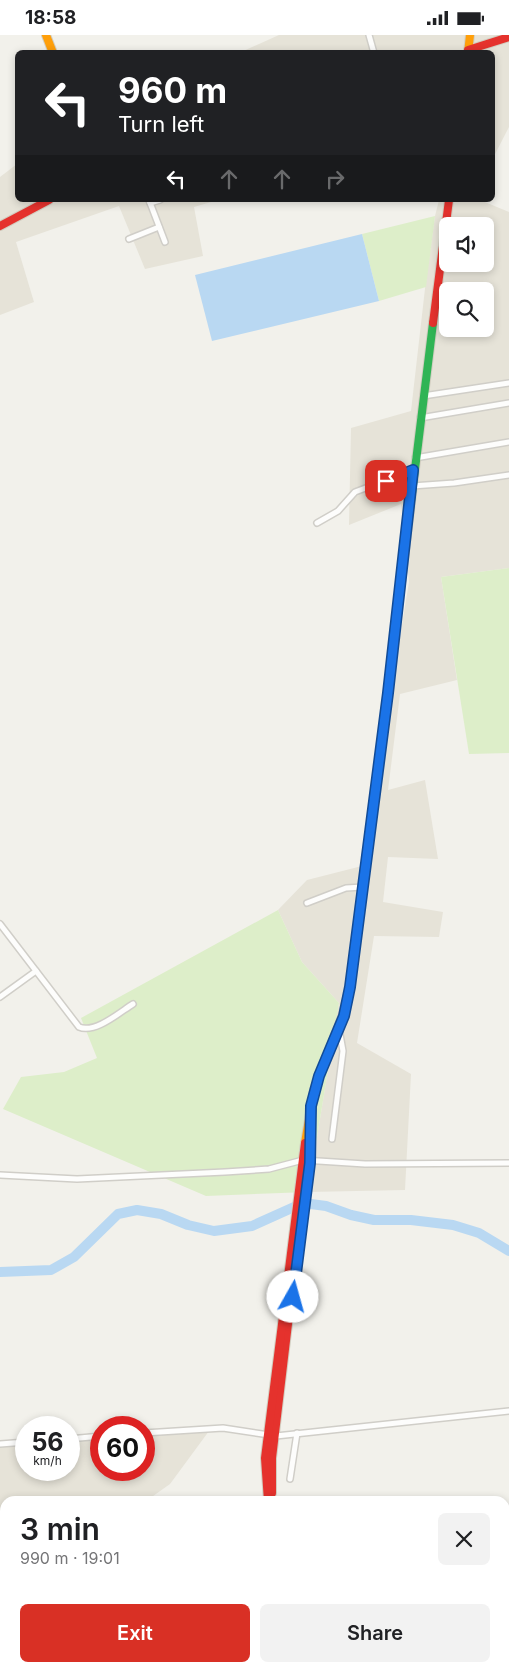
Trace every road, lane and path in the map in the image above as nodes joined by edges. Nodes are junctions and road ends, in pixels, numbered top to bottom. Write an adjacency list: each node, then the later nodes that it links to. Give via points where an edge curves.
1 (46, 35): 5 (main road)
2 (368, 35): 6 (street)
3 (470, 35): 7 (main road)
4 (509, 37): 8 (main road)
5 (51, 50)
6 (373, 50)
7 (468, 50)
8 (471, 50)
9 (45, 202): 12 (main road)
10 (149, 202): 13 (street)
11 (449, 202): 17 (main road)
12 (0, 226)
13 (159, 227): 14 (street); 15 (street)
14 (129, 239)
15 (165, 242)
16 (509, 383): 17 (street)
17 (422, 396): 19 (main road)
18 (509, 403): 19 (street)
19 (420, 419): 21 (main road)
20 (509, 442): 21 (street)
21 (414, 458): 22 (main road)
22 (413, 470): 24 (main road); 25 (street, via 354,491 338,511)
23 (509, 475): 24 (street)
24 (412, 486): 26 (main road)
25 (317, 523)
26 (362, 887): 27 (street, via 346,888); 32 (main road, via 350,987)
27 (307, 903)
28 (0, 924): 29 (street)
29 (36, 971): 30 (street); 31 (street, via 82,1029 97,1026)
30 (0, 997)
31 (133, 1004)
32 (339, 1029): 33 (street, via 343,1051); 34 (main road, via 315,1087)
33 (332, 1139)
34 (306, 1161): 35 (street); 36 (street, via 269,1169 77,1179); 39 (main road)
35 (509, 1163)
36 (0, 1175)
37 (509, 1411): 40 (street)
38 (155, 1432): 39 (street, via 223,1428)
39 (273, 1433): 40 (street); 44 (main road, via 264,1470); 45 (main road)
40 (296, 1433): 43 (street)
41 (15, 1442): 42 (street)
42 (0, 1443)
43 (290, 1479)
44 (267, 1496)
45 (272, 1496)

